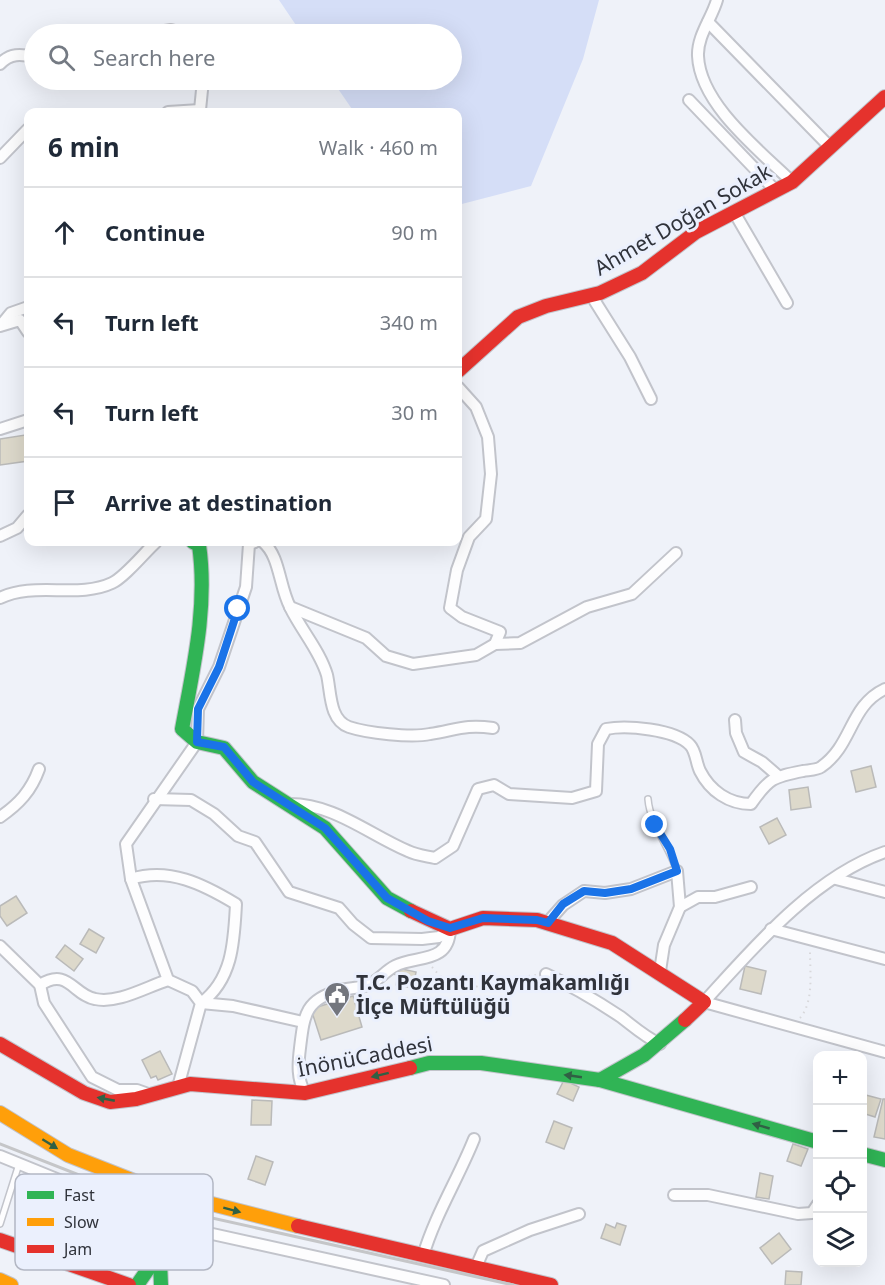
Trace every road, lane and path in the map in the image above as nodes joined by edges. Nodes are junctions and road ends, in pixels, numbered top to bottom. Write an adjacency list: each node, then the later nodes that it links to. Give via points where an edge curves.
1 (717, 0): 2 (street)
2 (708, 22): 10 (street); 12 (street, via 698,55 703,83 711,98)
3 (24, 55): 4 (street, via 7,57)
4 (0, 64)
5 (202, 90): 8 (street)
6 (885, 97): 10 (main road, Ahmet Doğan Sokak)
7 (689, 100): 13 (street)
8 (200, 108)
9 (24, 133): 11 (street)
10 (830, 147): 12 (main road, Ahmet Doğan Sokak)
11 (0, 158)
12 (792, 182): 13 (main road, Ahmet Doğan Sokak)
13 (776, 190): 14 (main road, Ahmet Doğan Sokak)
14 (734, 212): 15 (main road, Ahmet Doğan Sokak, via 696,232 642,273); 16 (street)
15 (591, 295): 20 (main road, Ahmet Doğan Sokak, via 518,317); 22 (street)
16 (787, 303)
17 (24, 308): 18 (street, via 11,313)
18 (1, 325): 19 (street, via 20,320)
19 (24, 326)
20 (462, 367)
21 (462, 391): 34 (street, via 476,407 488,437 491,474 486,519 469,537 456,570 450,608 500,632)
22 (651, 399)
23 (24, 421): 24 (street)
24 (0, 429)
25 (24, 520): 26 (street)
26 (0, 536)
27 (152, 546): 32 (street, via 112,583)
28 (199, 546): 38 (main road, via 204,564 194,669 182,729)
29 (249, 546): 38 (street, via 246,587 219,667 198,709)
30 (268, 546): 33 (street, via 273,550)
31 (676, 553): 34 (street, via 632,594 587,607 520,644)
32 (0, 598)
33 (290, 607): 34 (street, via 366,638 386,656 413,664 476,655); 37 (street, via 326,672 333,712 347,727 429,735 451,728)
34 (495, 644)
35 (885, 689): 40 (street, via 859,709 839,751 819,768)
36 (735, 720): 40 (street, via 744,752)
37 (493, 728)
38 (197, 742): 41 (street); 43 (main road, via 224,747 253,782)
39 (39, 769): 44 (street, via 20,803)
40 (777, 775): 43 (street, via 751,804 734,804 717,793 700,772 692,746 681,738 625,725 606,729 598,744 596,791 572,798 508,794 494,785 478,789 453,846 435,858 410,852 334,813 305,804)
41 (154, 799): 47 (street, via 126,844); 53 (street, via 191,801 214,814 238,836 255,842 289,892 339,908 371,938 439,937)
42 (648, 799): 46 (lane, via 651,818 670,849)
43 (287, 804): 53 (main road, via 325,828 387,898 428,921)
44 (0, 817)
45 (885, 852): 48 (street, via 867,858)
46 (677, 871): 51 (street); 52 (street, via 631,889 584,891 563,904)
47 (131, 879): 61 (street); 64 (street, via 146,874 183,877 236,904 235,935 227,973)
48 (836, 879): 50 (street); 54 (street)
49 (751, 887): 51 (street, via 715,897 698,897)
50 (885, 892)
51 (680, 907): 59 (street, via 664,945)
52 (548, 923): 53 (main road, via 483,918); 59 (main road, via 612,943)
53 (450, 928): 57 (street, via 442,950)
54 (771, 929): 55 (street); 63 (street)
55 (810, 939): 58 (street); 66 (path, via 805,1012)
56 (0, 946): 62 (street)
57 (426, 959): 60 (path, via 439,975 465,992 491,980); 65 (street, via 396,965 368,985 318,998)
58 (885, 959)
59 (660, 971): 63 (main road)
60 (546, 974): 68 (street)
61 (168, 980): 62 (street, via 114,999 93,999 67,981 49,979); 64 (street, via 192,991)
62 (40, 985): 73 (street, via 44,1003 92,1077 118,1090)
63 (704, 1002): 66 (street); 68 (main road)
64 (201, 1003): 65 (street); 71 (street)
65 (303, 1022): 72 (street, via 298,1068)
66 (793, 1026): 69 (street)
67 (0, 1044): 73 (main road, İnönüCaddesi, one-way to 67, via 110,1102 84,1093)
68 (660, 1044): 70 (main road, via 632,1066)
69 (885, 1052)
70 (600, 1080): 72 (main road, İnönüCaddesi, one-way to 72, via 481,1063 429,1063); 76 (main road, İnönüCaddesi, one-way to 70)
71 (178, 1087): 72 (main road, İnönüCaddesi, via 232,1085); 73 (main road, İnönüCaddesi)
72 (305, 1093)
73 (152, 1095)
74 (0, 1113): 83 (main road, one-way to 83, via 68,1155)
75 (474, 1139): 93 (street)
76 (813, 1141)
77 (867, 1155): 79 (main road)
78 (0, 1156): 80 (street)
79 (885, 1160)
80 (19, 1164): 81 (lane); 82 (street)
81 (16, 1174)
82 (44, 1174)
83 (116, 1174)
84 (15, 1177): 89 (lane)
85 (674, 1195): 87 (street, via 708,1195 798,1214)
86 (213, 1204): 93 (main road, one-way to 93)
87 (813, 1211)
88 (579, 1214): 94 (street, via 483,1251)
89 (0, 1224)
90 (213, 1234): 103 (street)
91 (0, 1240): 92 (main road)
92 (15, 1245)
93 (423, 1256): 94 (main road)
94 (476, 1267): 104 (main road)
95 (86, 1270): 100 (main road)
96 (148, 1270): 101 (main road)
97 (160, 1270): 102 (main road)
98 (0, 1280): 99 (main road)
99 (10, 1285)
100 (129, 1285)
101 (137, 1285)
102 (161, 1285)
103 (444, 1285)
104 (551, 1285)

